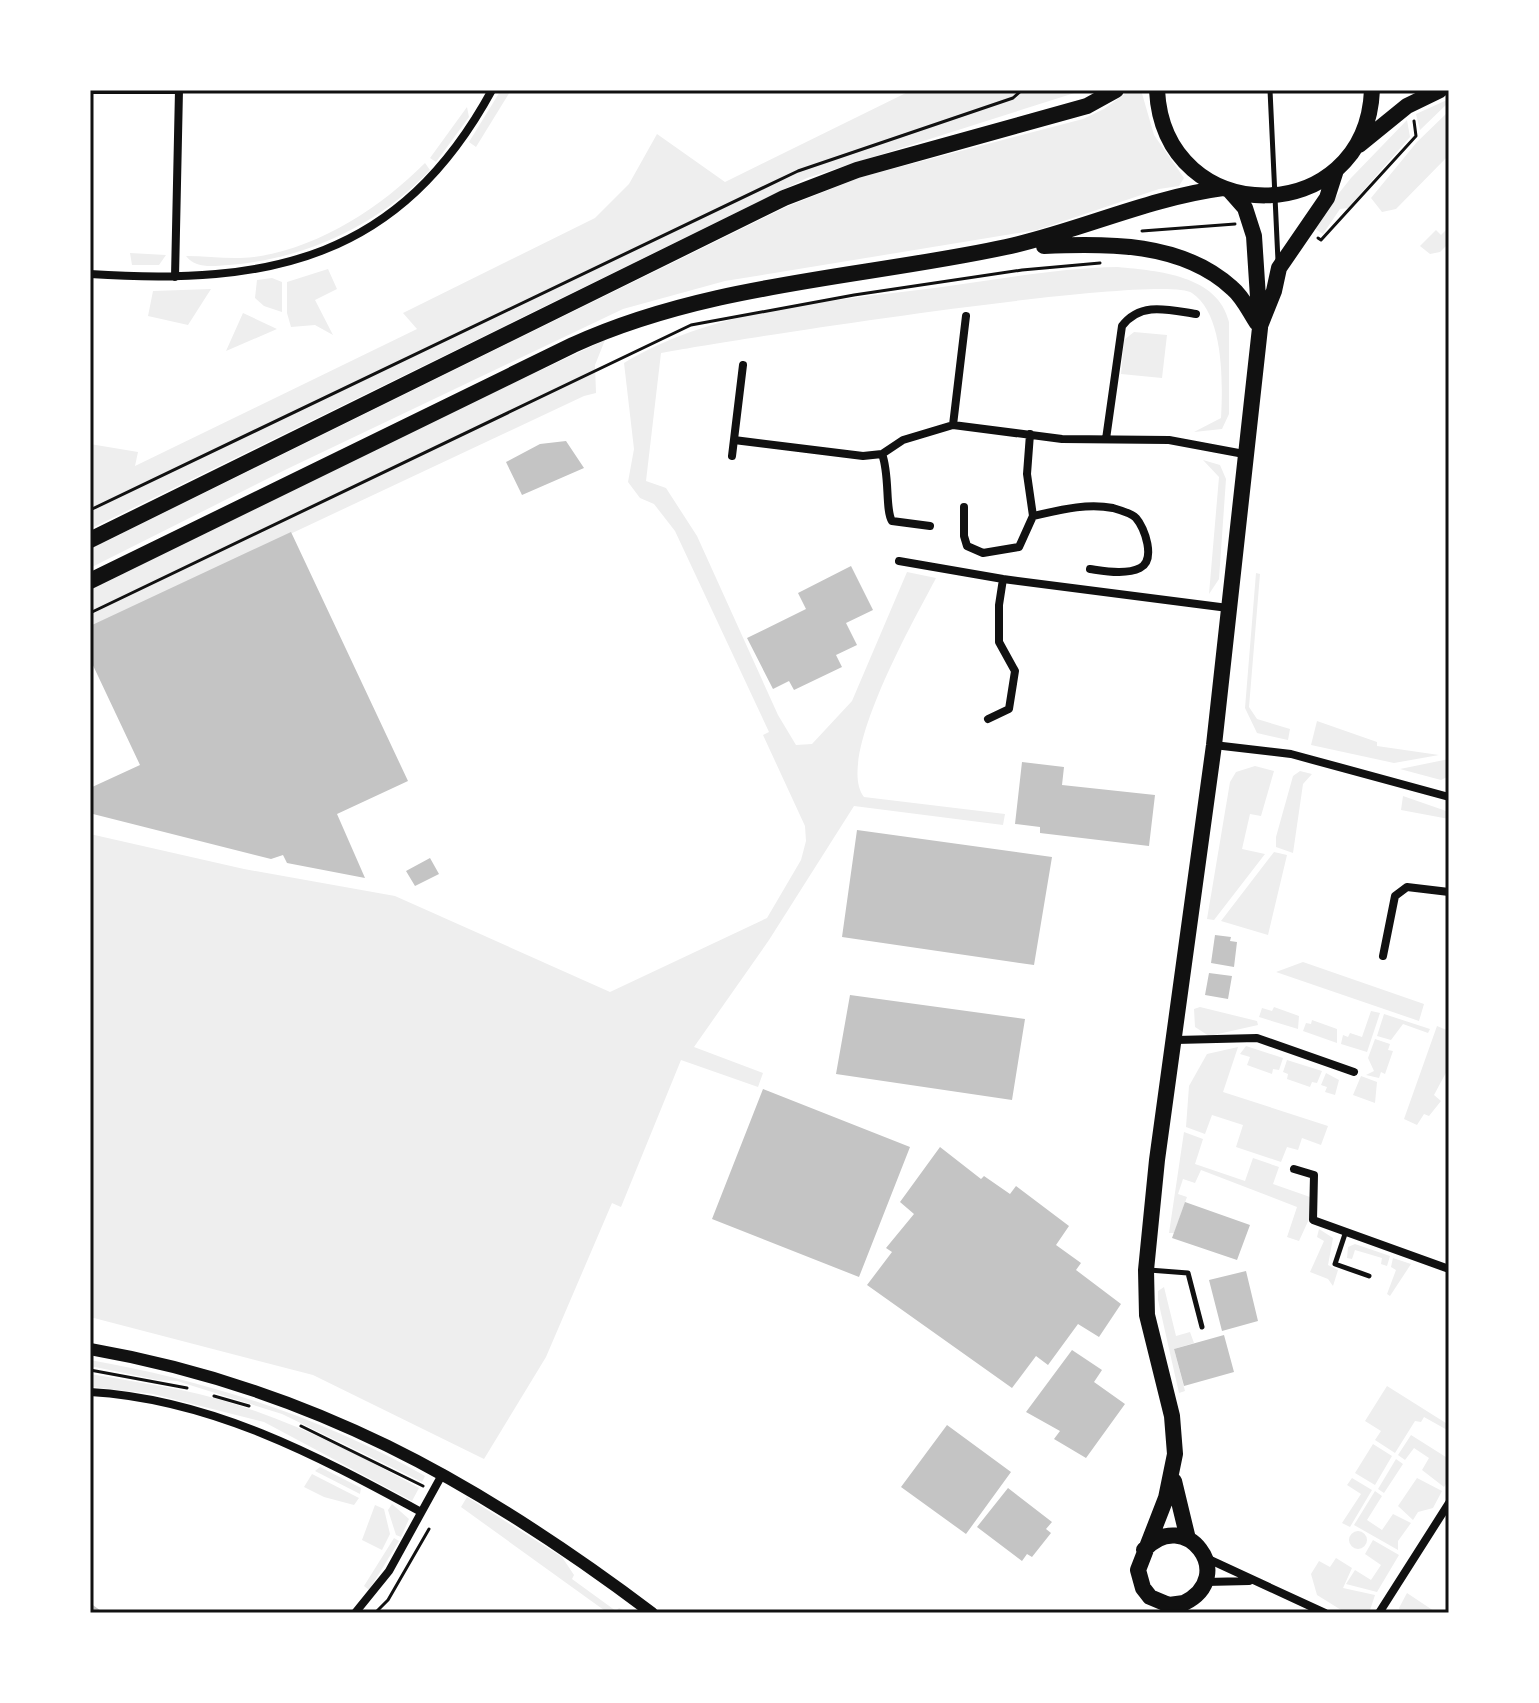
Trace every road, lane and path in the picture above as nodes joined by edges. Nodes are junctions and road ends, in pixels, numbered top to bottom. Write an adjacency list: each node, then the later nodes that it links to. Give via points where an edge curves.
1 (90, 90): 2 (street)
2 (179, 90): 20 (street)
3 (492, 90): 20 (street, via 434,177 369,229 278,266)
4 (1022, 90): 33 (path, via 1013,98 798,171)
5 (1116, 90): 36 (main road, via 1087,106 857,170 784,198)
6 (1157, 90): 13 (main road, via 1161,119 1174,148 1195,171)
7 (1270, 90): 14 (lane)
8 (1372, 90): 11 (main road, via 1367,123)
9 (1440, 90): 11 (main road, via 1407,106)
10 (1414, 118): 15 (path, via 1416,136)
11 (1352, 151): 12 (main road)
12 (1336, 170): 14 (main road, via 1310,187); 18 (main road, via 1327,198)
13 (1227, 190): 14 (main road); 16 (main road, via 1186,194); 23 (main road, via 1245,208 1254,236)
14 (1273, 196): 18 (lane)
15 (1321, 240)
16 (1005, 247): 23 (main road, via 1103,244 1173,255 1232,288); 40 (main road, via 711,300 630,322)
17 (1108, 263): 42 (path, via 1022,270 691,325)
18 (1279, 268): 23 (main road)
19 (90, 274): 20 (street)
20 (175, 277)
21 (1196, 314): 27 (street, via 1142,310 1122,326)
22 (966, 316): 25 (street)
23 (1260, 328): 30 (main road)
24 (743, 365): 28 (street)
25 (953, 425): 26 (street); 29 (street, via 903,440)
26 (1030, 434): 27 (street); 34 (street, via 1027,484)
27 (1106, 439): 30 (street, via 1169,440)
28 (734, 440): 29 (street); 31 (street)
29 (882, 454): 35 (street, via 888,470 887,514 892,521)
30 (1244, 454): 41 (main road)
31 (732, 456)
32 (964, 507): 34 (street, via 964,536 973,552 1019,547)
33 (90, 510)
34 (1033, 516): 38 (street, via 1098,507 1134,516 1144,530 1146,562 1114,572)
35 (930, 526)
36 (90, 540)
37 (899, 561): 39 (street)
38 (1090, 569)
39 (1003, 579): 41 (street); 43 (street, via 999,642 1015,671 1009,709)
40 (90, 581)
41 (1228, 608): 44 (main road)
42 (90, 613)
43 (988, 719)
44 (1214, 745): 45 (street, via 1291,754); 48 (main road)
45 (1449, 797)
46 (1449, 892): 47 (street, via 1407,887 1395,896)
47 (1383, 956)
48 (1176, 1040): 49 (street, via 1257,1038); 53 (main road)
49 (1354, 1072)
50 (1294, 1169): 51 (street, via 1314,1175 1313,1220)
51 (1346, 1231): 52 (street); 54 (lane, via 1335,1264)
52 (1449, 1269)
53 (1146, 1270): 55 (lane, via 1188,1273); 58 (main road, via 1150,1332 1175,1430)
54 (1369, 1276)
55 (1202, 1327)
56 (90, 1349): 59 (street, via 256,1389)
57 (90, 1392): 61 (street, via 182,1406 251,1428)
58 (1172, 1471): 63 (main road); 64 (main road)
59 (443, 1472): 61 (street); 71 (street, via 556,1543)
60 (1449, 1503): 62 (street)
61 (421, 1512): 70 (street, via 389,1571)
62 (1445, 1516): 73 (street)
63 (1188, 1539): 64 (main road, via 1159,1538); 65 (main road)
64 (1144, 1550): 68 (main road, via 1139,1579)
65 (1205, 1558): 66 (street); 67 (main road)
66 (1254, 1581): 67 (street); 72 (street)
67 (1206, 1582): 69 (main road)
68 (1152, 1605): 69 (main road)
69 (1184, 1608)
70 (355, 1613)
71 (652, 1613)
72 (1325, 1613)
73 (1379, 1613)

